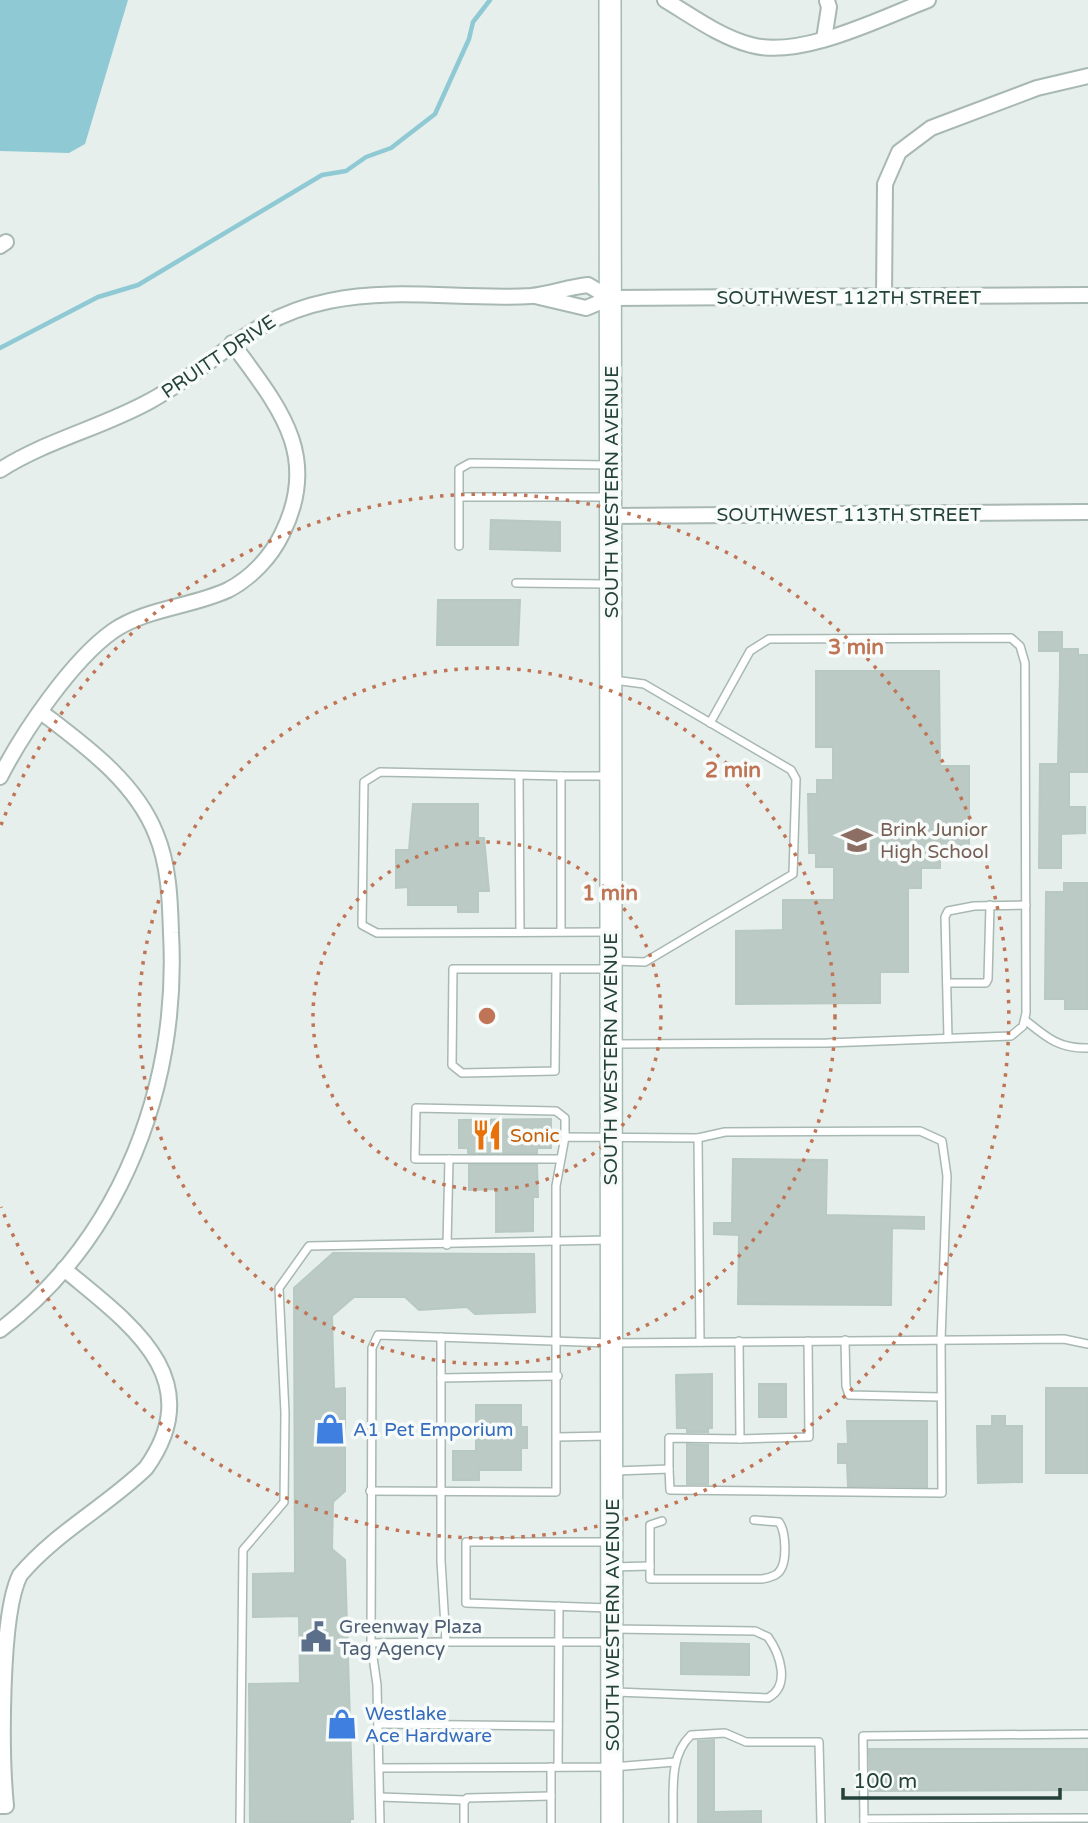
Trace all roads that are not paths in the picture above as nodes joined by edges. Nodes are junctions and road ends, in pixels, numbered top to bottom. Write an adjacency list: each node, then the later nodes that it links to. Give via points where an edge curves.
1 (610, 0): 10 (main road, SOUTH WESTERN AVENUE)
2 (665, 0): 5 (street, via 753,46)
3 (928, 0): 5 (street)
4 (827, 1): 5 (street)
5 (824, 39)
6 (1088, 76): 9 (street, via 1037,88 931,128 898,152 887,175 883,200)
7 (1088, 295): 9 (street, SOUTHWEST 112TH STREET)
8 (535, 296): 10 (street, PRUITT DRIVE, via 586,308); 10 (street, PRUITT DRIVE, via 588,285); 11 (street, PRUITT DRIVE, via 352,297 280,315)
9 (884, 297): 10 (street, SOUTHWEST 112TH STREET)
10 (610, 299): 12 (main road, SOUTH WESTERN AVENUE)
11 (232, 343): 13 (street, PRUITT DRIVE, via 152,400 51,442); 21 (street, via 281,412 298,460 296,494 275,547 237,585 116,629 88,654)
12 (611, 465): 14 (lane, via 470,463 459,469); 15 (main road, SOUTH WESTERN AVENUE)
13 (0, 470)
14 (460, 497): 15 (lane); 17 (lane)
15 (611, 507): 16 (street, SOUTHWEST 113TH STREET); 19 (main road, SOUTH WESTERN AVENUE)
16 (1088, 512)
17 (459, 546)
18 (516, 583): 19 (lane)
19 (611, 584): 20 (main road, SOUTH WESTERN AVENUE)
20 (611, 680): 22 (lane, via 644,684); 25 (main road, SOUTH WESTERN AVENUE)
21 (41, 712): 26 (street); 47 (street, via 121,779 140,804 156,834 164,864 172,946 169,1028 145,1127 108,1210)
22 (710, 723): 28 (lane, via 750,651 769,639 1012,638 1026,663); 32 (lane, via 791,770 796,779 793,874 645,962)
23 (519, 776): 24 (lane); 29 (lane); 29 (lane, via 380,772 363,782 362,925 377,933)
24 (561, 776): 25 (lane); 30 (lane)
25 (611, 776): 31 (main road, SOUTH WESTERN AVENUE)
26 (0, 777)
27 (990, 905): 28 (lane); 34 (lane, via 948,911); 34 (lane, via 986,983)
28 (1026, 905): 35 (lane)
29 (520, 932): 30 (lane)
30 (561, 932): 31 (lane)
31 (610, 932): 32 (main road, SOUTH WESTERN AVENUE)
32 (610, 965): 33 (lane); 37 (main road, SOUTH WESTERN AVENUE)
33 (556, 969): 33 (lane, via 453,969 452,1065 462,1073 555,1072)
34 (947, 983): 36 (lane)
35 (1024, 1020): 36 (lane, via 1011,1036); 38 (lane, via 1055,1044)
36 (948, 1038): 37 (lane)
37 (610, 1044): 41 (main road, SOUTH WESTERN AVENUE)
38 (1088, 1048)
39 (565, 1137): 41 (lane); 42 (lane, via 565,1118 556,1111 416,1108 415,1159); 43 (lane)
40 (698, 1138): 41 (lane); 51 (lane, via 725,1132 920,1131 942,1141 947,1176); 55 (lane)
41 (611, 1139): 44 (main road, SOUTH WESTERN AVENUE)
42 (449, 1159): 43 (lane); 46 (lane)
43 (559, 1159): 45 (lane)
44 (611, 1240): 45 (lane); 56 (main road, SOUTH WESTERN AVENUE)
45 (556, 1242): 46 (lane); 52 (lane)
46 (447, 1245): 93 (lane, via 309,1246 279,1288 284,1502 243,1550)
47 (64, 1269): 48 (street); 89 (street, via 145,1340 167,1390 166,1424 146,1468 41,1553 10,1591 2,1625)
48 (0, 1330)
49 (441, 1337): 52 (lane); 59 (lane); 66 (lane, via 378,1335 372,1348)
50 (845, 1340): 51 (lane); 54 (lane); 60 (lane, via 849,1395)
51 (941, 1340): 57 (lane, via 1064,1339); 60 (lane)
52 (558, 1341): 56 (lane); 58 (lane)
53 (739, 1341): 54 (lane); 55 (lane); 63 (lane)
54 (808, 1341): 63 (lane, via 809,1437)
55 (700, 1342): 56 (lane)
56 (611, 1343): 61 (main road, SOUTH WESTERN AVENUE)
57 (1088, 1344)
58 (558, 1376): 59 (lane); 62 (lane)
59 (441, 1378): 67 (lane)
60 (940, 1397): 64 (lane, via 942,1493 670,1490)
61 (611, 1436): 62 (lane); 65 (main road, SOUTH WESTERN AVENUE)
62 (557, 1437): 67 (lane, via 556,1492)
63 (740, 1439): 64 (lane, via 669,1438)
64 (669, 1469): 65 (lane)
65 (611, 1472): 70 (main road, SOUTH WESTERN AVENUE)
66 (370, 1491): 67 (lane); 77 (lane)
67 (441, 1492): 75 (lane)
68 (754, 1520): 71 (lane, via 779,1522 783,1528 784,1564 772,1577 650,1579)
69 (662, 1521): 71 (lane, via 650,1525)
70 (612, 1542): 72 (main road, SOUTH WESTERN AVENUE); 73 (lane, via 466,1542 466,1603)
71 (650, 1566): 72 (lane)
72 (612, 1567): 74 (main road, SOUTH WESTERN AVENUE)
73 (559, 1606): 74 (lane); 76 (lane)
74 (612, 1626): 76 (lane); 78 (main road, SOUTH WESTERN AVENUE); 78 (lane, via 755,1631 775,1647 781,1686 768,1698)
75 (446, 1642): 76 (lane); 77 (lane)
76 (559, 1642): 80 (lane)
77 (371, 1643): 79 (lane)
78 (612, 1692): 84 (main road, SOUTH WESTERN AVENUE)
79 (377, 1724): 80 (lane); 85 (lane)
80 (558, 1726): 83 (lane)
81 (1088, 1734): 91 (lane, via 863,1736)
82 (675, 1762): 84 (lane); 98 (lane); 99 (lane, via 679,1749 692,1735 725,1733 746,1742 819,1742)
83 (555, 1767): 84 (lane); 85 (lane); 86 (lane)
84 (613, 1767): 97 (main road, SOUTH WESTERN AVENUE)
85 (379, 1768): 87 (lane)
86 (551, 1796): 88 (lane); 96 (lane)
87 (380, 1797): 88 (lane); 94 (lane)
88 (465, 1800): 95 (lane)
89 (3, 1806)
90 (1088, 1818): 92 (lane)
91 (864, 1821): 92 (lane)
92 (961, 1821)
93 (240, 1823)
94 (380, 1823)
95 (464, 1823)
96 (551, 1823)
97 (612, 1823)
98 (673, 1823)
99 (821, 1823)

